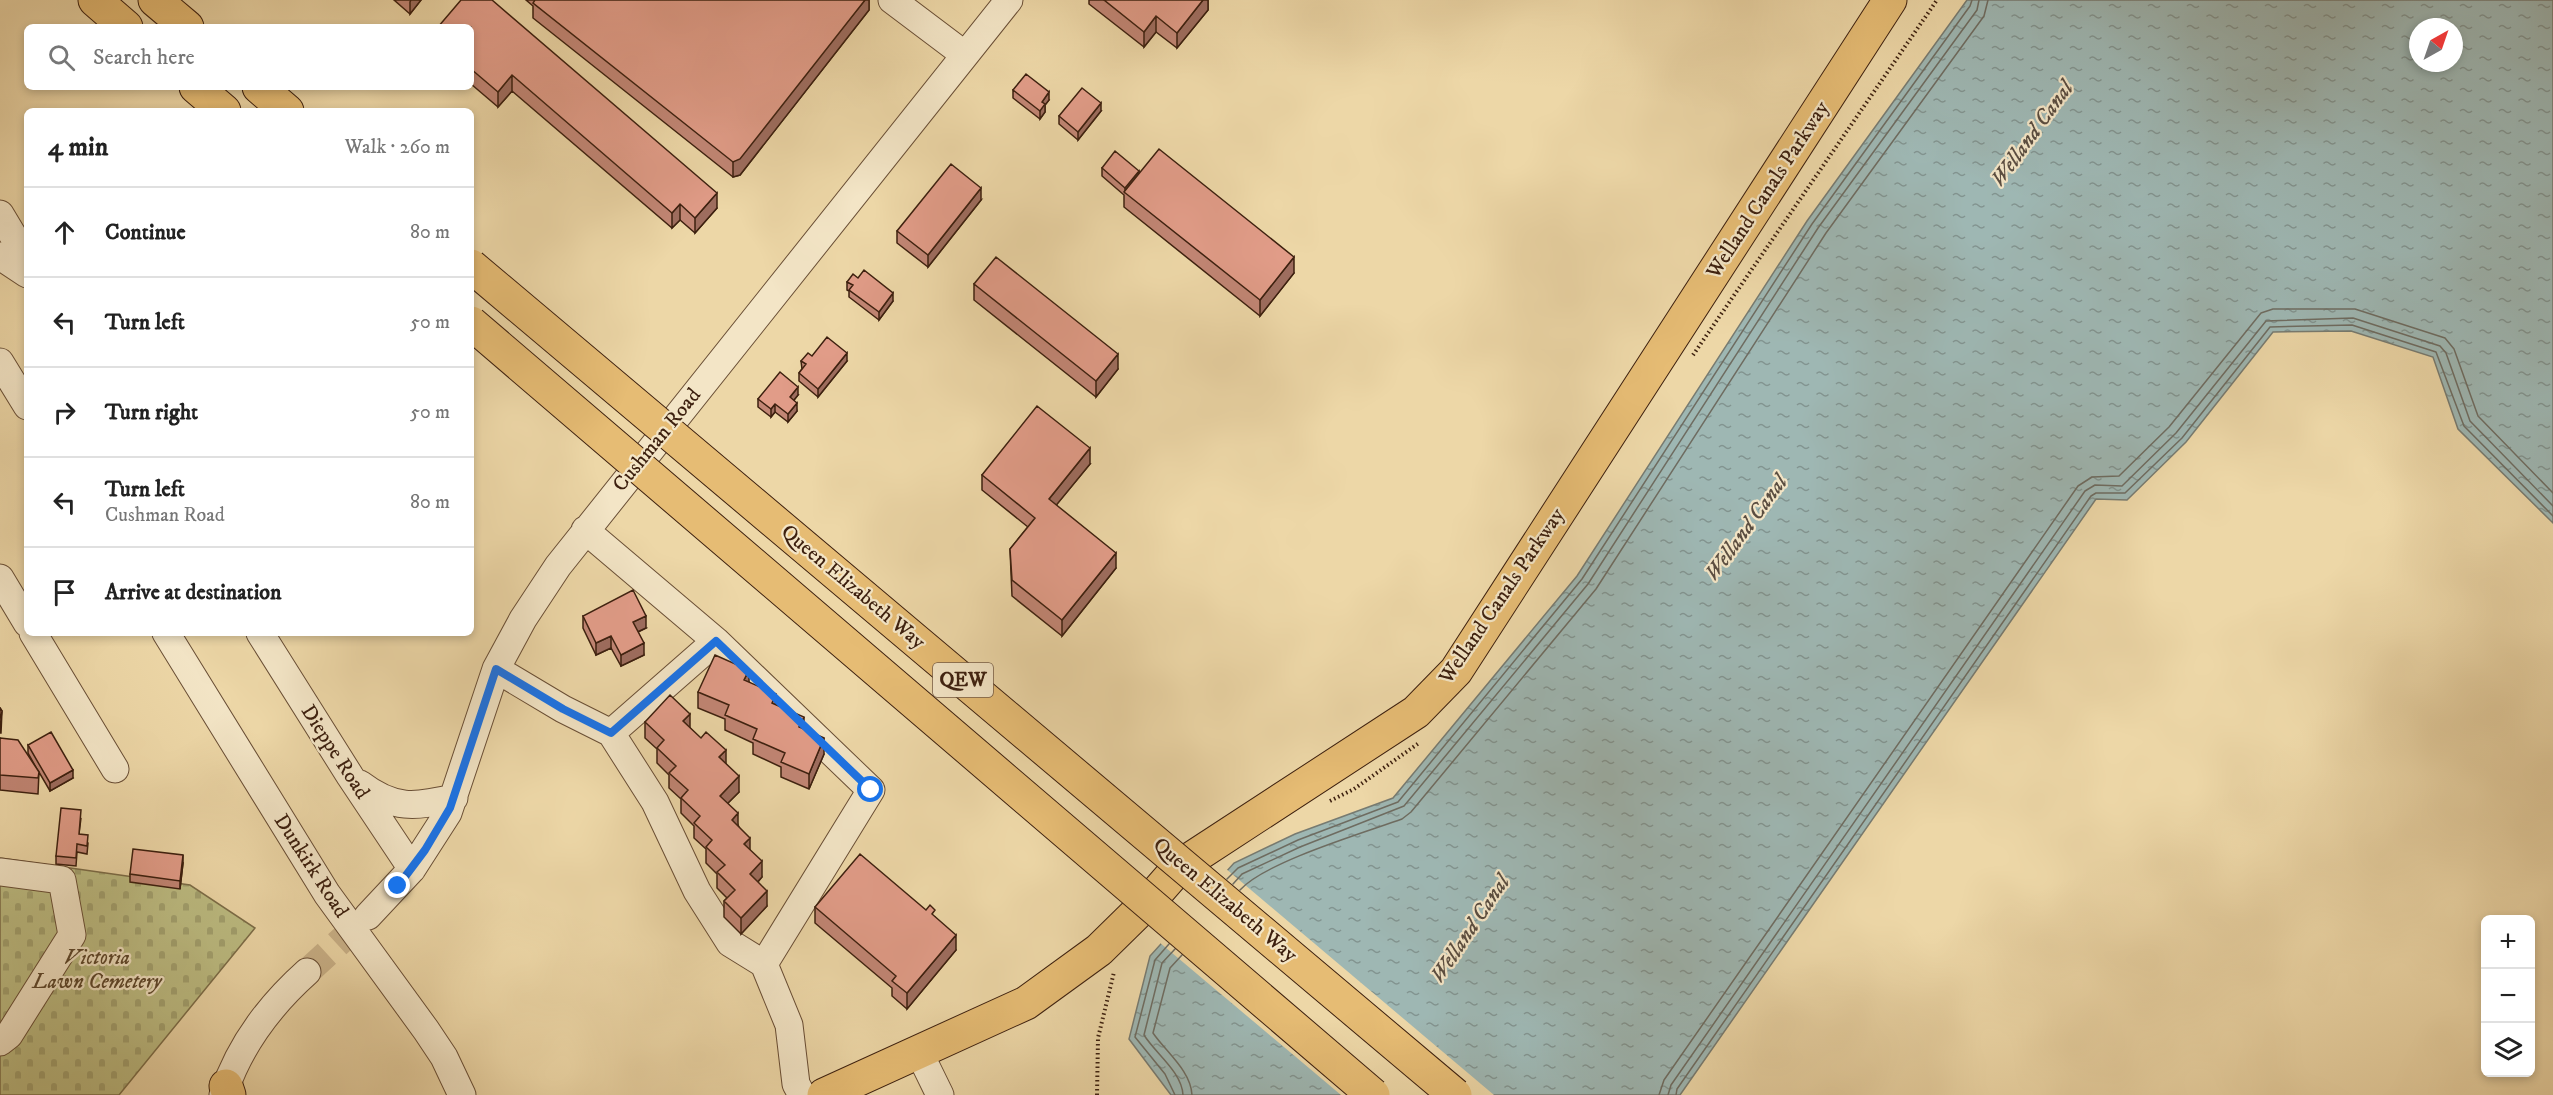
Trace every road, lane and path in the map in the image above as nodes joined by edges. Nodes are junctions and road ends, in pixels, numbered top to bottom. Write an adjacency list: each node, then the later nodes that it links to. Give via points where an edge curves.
1 (95, 0): 6 (main road)
2 (155, 0): 7 (main road)
3 (892, 0): 8 (street)
4 (1009, 0): 8 (street, Cushman Road)
5 (1890, 0): 39 (main road, Welland Canals Parkway, via 1456,671 1416,712 1180,866 1099,950 1026,1003)
6 (123, 24)
7 (184, 24)
8 (965, 56): 21 (street, Cushman Road)
9 (200, 90): 11 (main road)
10 (262, 90): 12 (main road)
11 (220, 108)
12 (284, 108)
13 (0, 214): 14 (street)
14 (24, 254)
15 (0, 256): 17 (street)
16 (474, 269): 46 (main road, Queen Elizabeth Way / QEW, bridge)
17 (24, 272)
18 (474, 326): 45 (main road, QEW, bridge)
19 (0, 363): 20 (street)
20 (24, 401)
21 (585, 530): 27 (street); 28 (street, Cushman Road, via 523,618)
22 (0, 578): 23 (street)
23 (24, 618)
24 (35, 636): 30 (street)
25 (168, 636): 41 (street, Dunkirk Road, via 327,894 444,1057)
26 (262, 636): 31 (street, Dieppe Road)
27 (716, 641): 29 (street); 36 (street, via 871,790)
28 (496, 669): 29 (street); 32 (street, Cushman Road)
29 (611, 733): 36 (street, via 655,802 697,891 730,943)
30 (115, 770)
31 (350, 776): 32 (street, via 388,802 402,805 425,805); 33 (street, Dieppe Road)
32 (454, 798): 33 (street, Cushman Road)
33 (412, 869): 35 (street, Cushman Road)
34 (0, 872): 38 (street, via 62,880 72,935 9,1035)
35 (368, 916)
36 (764, 964): 42 (street, via 789,1025 796,1084)
37 (307, 972): 40 (street, via 257,1026)
38 (0, 1042)
39 (918, 1052): 43 (main road, Welland Canals Parkway); 44 (street)
40 (226, 1092)
41 (462, 1095)
42 (802, 1095)
43 (824, 1095)
44 (940, 1095)
45 (1373, 1095)
46 (1455, 1095)

